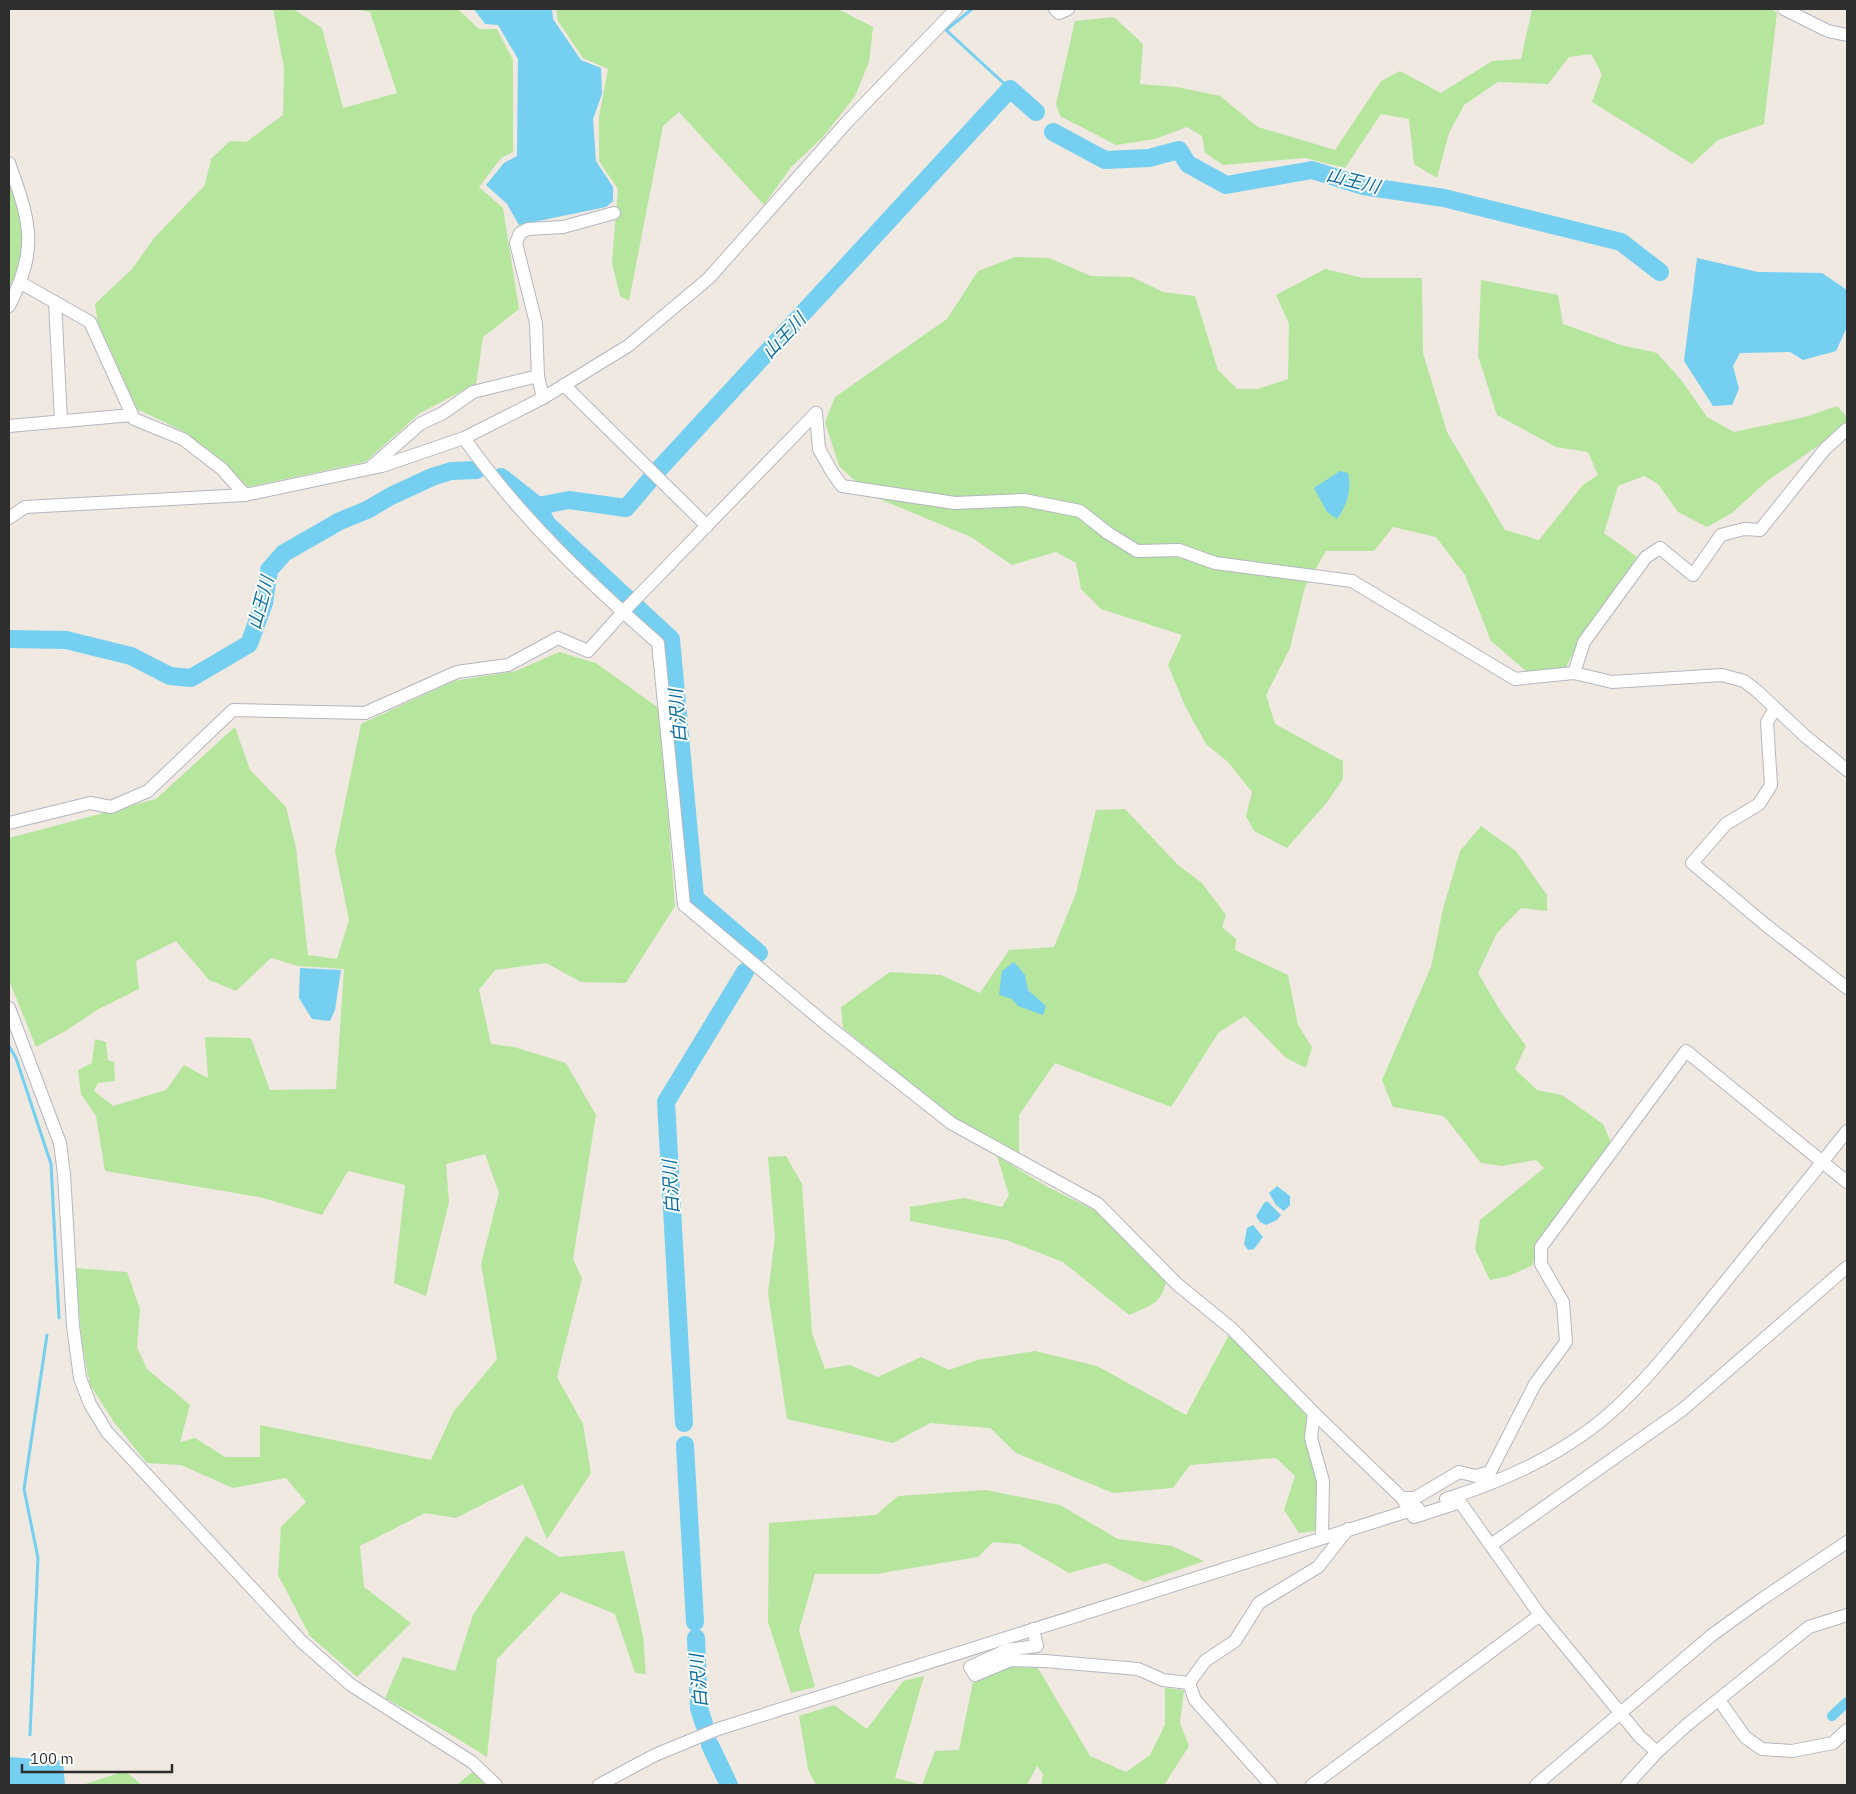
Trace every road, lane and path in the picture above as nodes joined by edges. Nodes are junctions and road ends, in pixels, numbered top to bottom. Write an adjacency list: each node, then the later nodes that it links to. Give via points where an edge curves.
1 (956, 9): 12 (street, via 847,122 709,278 628,346)
2 (1055, 9): 3 (street, via 1059,13)
3 (1068, 9)
4 (1784, 9): 5 (street, via 1828,30)
5 (1847, 35)
6 (9, 163): 8 (street, via 29,233 27,262)
7 (614, 213): 11 (street, via 520,233 516,243 536,323)
8 (21, 283): 9 (street); 10 (street)
9 (55, 302): 14 (street, via 90,322); 15 (street)
10 (9, 306)
11 (538, 376): 13 (street); 19 (street, via 473,392 420,424)
12 (564, 385): 13 (street); 22 (street)
13 (543, 398): 18 (street)
14 (132, 415): 15 (street); 20 (street, via 134,419 183,439 222,470)
15 (61, 421): 16 (street)
16 (9, 426)
17 (1847, 429): 24 (street, via 1826,449 1760,530 1744,529 1721,536 1692,575 1660,548 1646,557 1584,642)
18 (464, 438): 19 (street); 23 (street, via 525,516)
19 (370, 468): 20 (street)
20 (245, 495): 21 (street, via 25,507)
21 (9, 518)
22 (707, 526): 23 (street); 24 (street, via 816,413 819,449 842,486 955,504 1024,500 1080,511 1137,551 1179,550 1215,563 1352,581 1515,679)
23 (623, 612): 27 (street, via 588,651 558,638 508,665 457,672 365,713 233,710 148,791 111,807 90,804); 34 (street, via 658,643 684,905 951,1124 1098,1204 1177,1284 1232,1328)
24 (1574, 673): 25 (street, via 1612,682 1722,675 1744,681)
25 (1775, 709): 26 (street); 28 (street, via 1767,722 1771,785 1759,804 1726,824 1692,864)
26 (1847, 770)
27 (9, 823)
28 (1847, 988)
29 (9, 1008): 49 (street, via 60,1143 80,1378 90,1404 107,1432 302,1642 351,1685 465,1757)
30 (1847, 1131): 31 (street)
31 (1822, 1162): 32 (street); 35 (street, via 1686,1051 1541,1246 1541,1264 1563,1302 1566,1342 1535,1384 1490,1472 1476,1476 1459,1472 1415,1498); 36 (street, via 1698,1316 1609,1414 1536,1463 1472,1491)
32 (1847, 1182)
33 (1847, 1267): 40 (street, via 1682,1410)
34 (1314, 1414): 35 (street); 38 (street, via 1311,1438 1323,1481)
35 (1402, 1498): 36 (street)
36 (1410, 1510): 37 (street); 40 (street, via 1414,1517 1460,1502)
37 (1348, 1529): 38 (street); 44 (street, via 1318,1567 1259,1603 1235,1640 1205,1661)
38 (1322, 1538): 43 (street)
39 (1847, 1542): 46 (street, via 1712,1635)
40 (1491, 1546): 41 (street)
41 (1540, 1614): 46 (street); 52 (street)
42 (1847, 1616): 45 (street, via 1809,1627)
43 (1033, 1629): 44 (street, via 1037,1646 1007,1650 970,1667 975,1675 1011,1660 1036,1660 1138,1670 1163,1680); 50 (street, via 718,1729 655,1755)
44 (1189, 1684): 51 (street, via 1195,1700)
45 (1719, 1700): 47 (street, via 1745,1737 1762,1749 1792,1751 1833,1744); 48 (street)
46 (1621, 1713): 48 (street); 53 (street)
47 (1847, 1730)
48 (1657, 1752): 54 (street)
49 (496, 1785)
50 (598, 1785)
51 (1271, 1785)
52 (1312, 1785)
53 (1536, 1785)
54 (1627, 1785)

